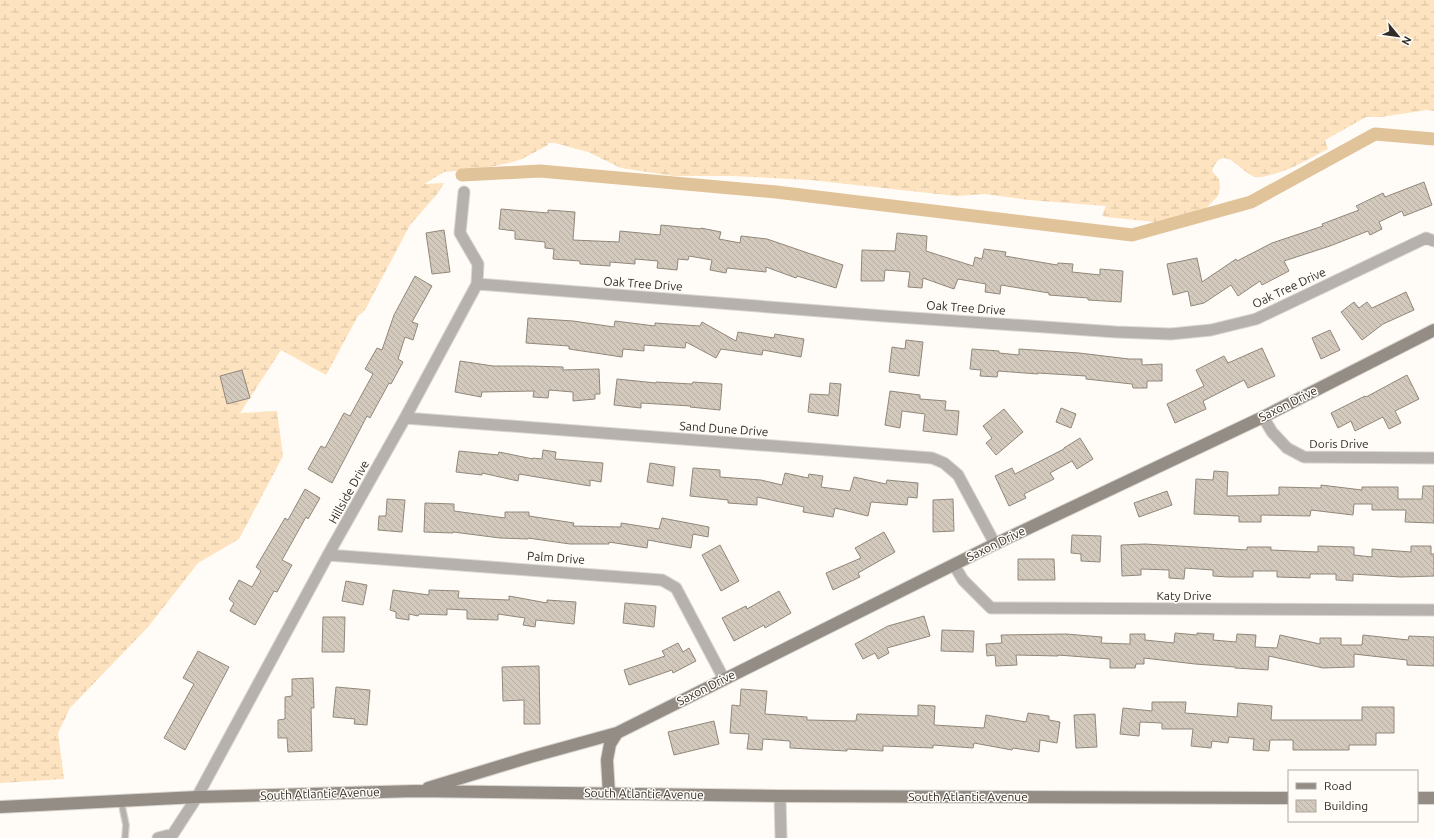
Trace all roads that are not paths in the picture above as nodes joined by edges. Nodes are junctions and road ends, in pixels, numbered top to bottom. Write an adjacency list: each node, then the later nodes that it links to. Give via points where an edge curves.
1 (464, 192): 3 (street, Hillside Drive, via 460,233 478,264)
2 (1434, 240): 3 (street, Oak Tree Drive, via 1426,238 1256,319 1211,330 1172,334 884,316)
3 (477, 284): 6 (street, Hillside Drive)
4 (1434, 330): 5 (street, Saxon Drive)
5 (1263, 417): 7 (street, Doris Drive, via 1286,448 1304,457); 8 (street, Saxon Drive)
6 (405, 418): 8 (street, Sand Dune Drive, via 932,458 944,463 958,475); 9 (street, Hillside Drive)
7 (1434, 458)
8 (995, 544): 10 (street, Saxon Drive)
9 (328, 555): 12 (street, Palm Drive, via 662,580 676,588); 17 (street, Hillside Drive)
10 (954, 565): 11 (street, Katy Drive, via 964,580 991,608); 12 (street, Saxon Drive)
11 (1434, 610)
12 (724, 679): 13 (street, Saxon Drive)
13 (617, 733): 14 (street, Saxon Drive); 15 (street, via 610,744 607,760)
14 (416, 791): 15 (street, South Atlantic Avenue); 17 (street, South Atlantic Avenue)
15 (608, 794): 16 (street, South Atlantic Avenue)
16 (780, 796): 18 (street, South Atlantic Avenue); 25 (street)
17 (196, 797): 21 (street, South Atlantic Avenue); 24 (street, via 173,834)
18 (1288, 798)
19 (1418, 798): 20 (street)
20 (1434, 798)
21 (121, 801): 22 (street, South Atlantic Avenue); 23 (lane, via 126,825)
22 (0, 807)
23 (125, 838)
24 (158, 838)
25 (781, 838)

